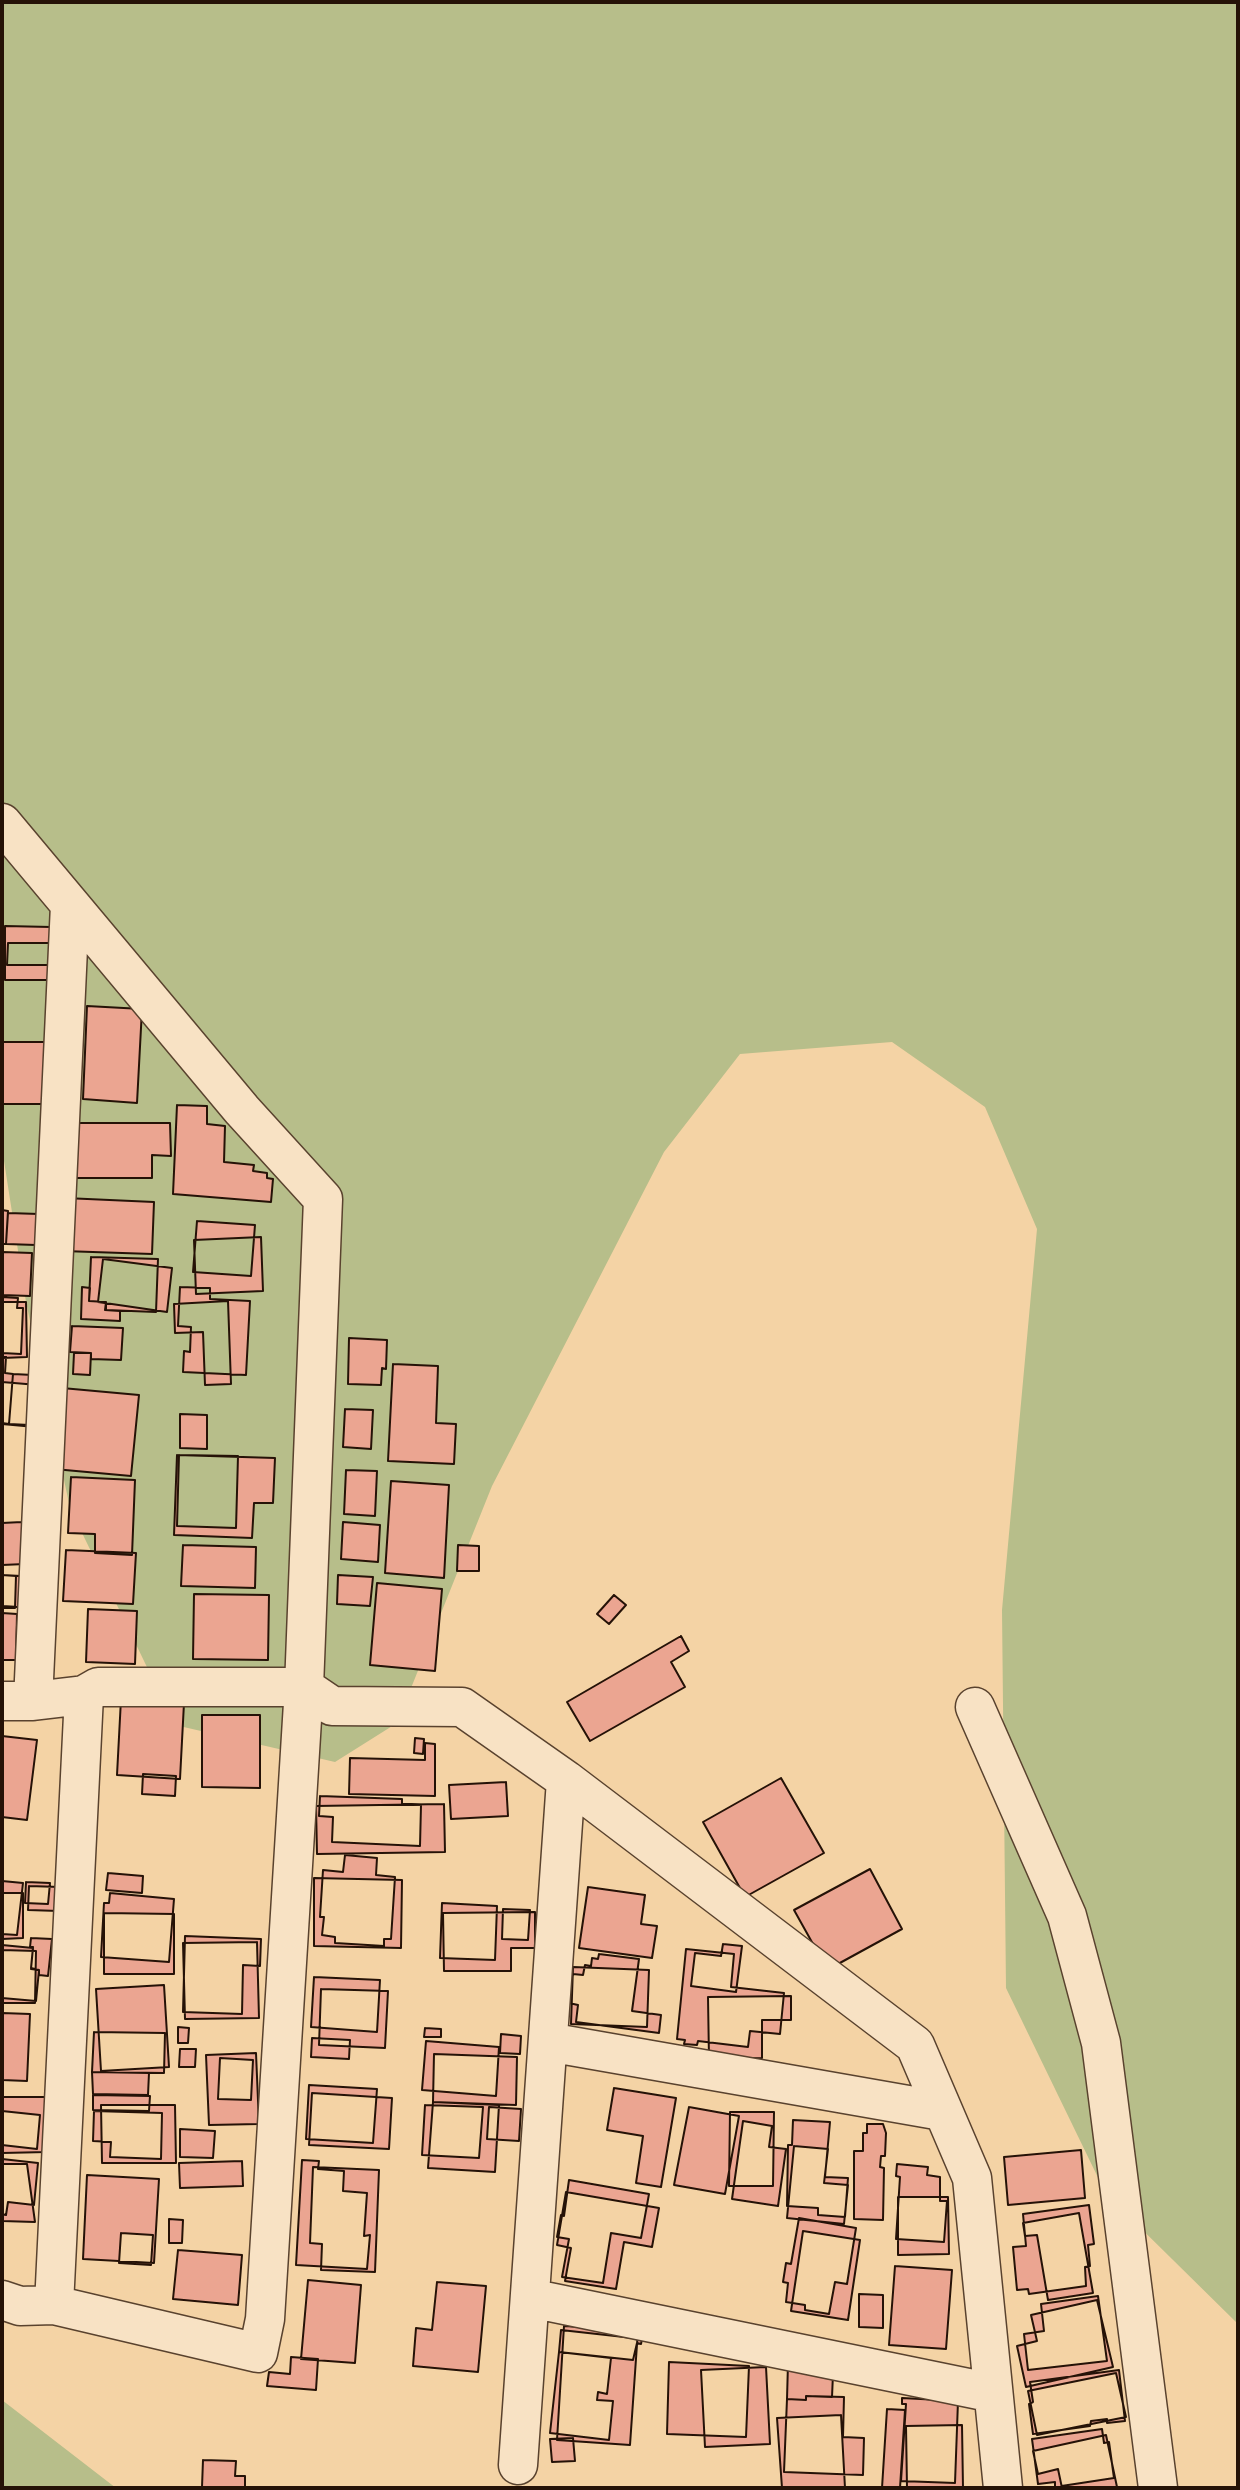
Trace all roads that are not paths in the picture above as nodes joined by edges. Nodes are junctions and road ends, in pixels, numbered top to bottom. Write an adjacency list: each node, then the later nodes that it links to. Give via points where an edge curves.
1 (2, 822): 2 (street)
2 (70, 905): 3 (street, via 323,1199); 5 (street)
3 (304, 1686): 4 (street, via 98,1687); 7 (street, via 332,1706 462,1707); 12 (street, via 265,2319 258,2353)
4 (84, 1695): 5 (street); 12 (street)
5 (17, 1701)
6 (975, 1707): 16 (street, via 1067,1916 1101,2043)
7 (566, 1780): 8 (street); 9 (street, via 915,2045)
8 (548, 2042): 9 (street); 10 (street)
9 (943, 2111): 13 (street, via 972,2178)
10 (530, 2298): 13 (street); 14 (street)
11 (2, 2300): 12 (street, via 20,2306)
12 (54, 2305)
13 (993, 2393): 15 (street)
14 (518, 2465)
15 (1003, 2488)
16 (1158, 2488)

